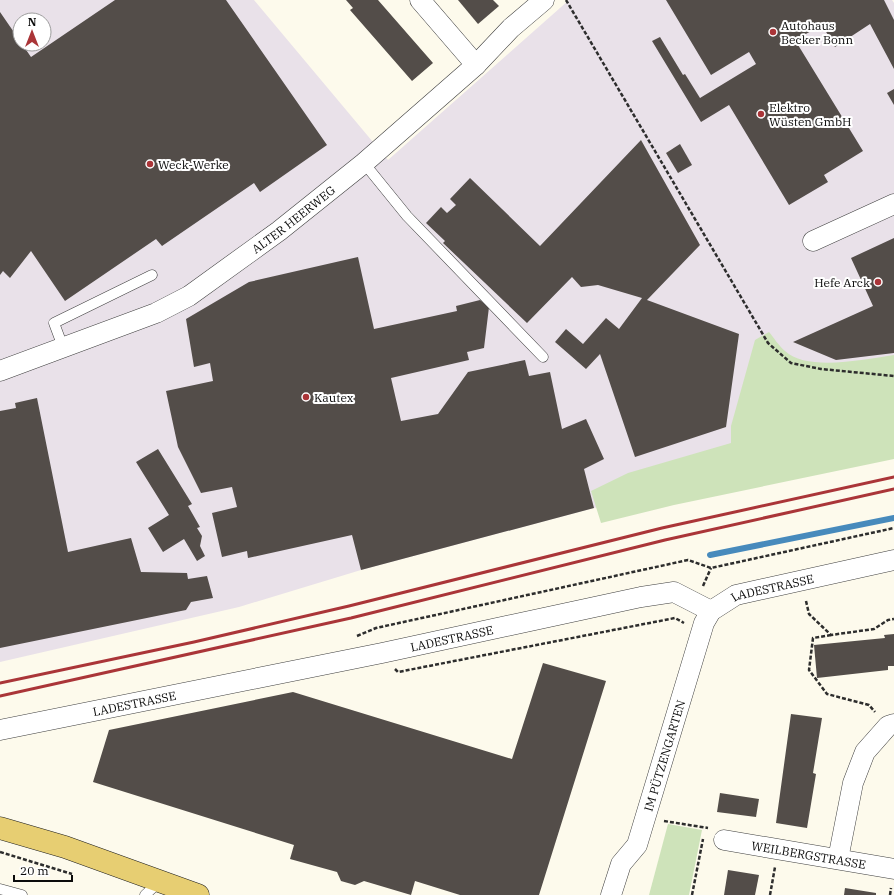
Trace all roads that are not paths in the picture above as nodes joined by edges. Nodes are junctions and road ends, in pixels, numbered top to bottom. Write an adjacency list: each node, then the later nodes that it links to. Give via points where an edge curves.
1 (420, 0): 3 (street)
2 (544, 0): 3 (street, ALTER HEERWEG, via 511,28)
3 (476, 65): 4 (street, ALTER HEERWEG)
4 (364, 163): 8 (street, ALTER HEERWEG, via 280,231 189,296 156,312); 9 (lane, via 407,216)
5 (894, 204): 6 (street)
6 (813, 242)
7 (152, 275): 8 (lane, via 54,323)
8 (63, 347): 10 (street, ALTER HEERWEG)
9 (543, 357)
10 (0, 371)
11 (894, 560): 12 (street, LADESTRASSE, via 736,595)
12 (711, 611): 14 (street, LADESTRASSE, via 674,592 641,597 382,653); 23 (street, IM PÜTZENGARTEN, via 704,623 637,845 621,864)
13 (891, 725): 17 (street, via 865,752 853,783)
14 (0, 730)
15 (0, 828): 19 (main road, via 65,847)
16 (724, 840): 17 (street, WEILBERGSTRASSE)
17 (838, 859): 18 (street, WEILBERGSTRASSE)
18 (894, 869)
19 (152, 888): 22 (main road)
20 (0, 889): 21 (lane)
21 (22, 895)
22 (198, 895)
23 (611, 895)

